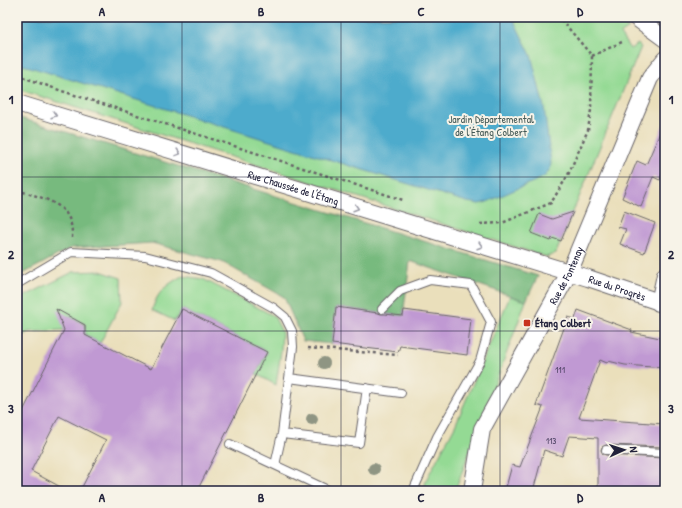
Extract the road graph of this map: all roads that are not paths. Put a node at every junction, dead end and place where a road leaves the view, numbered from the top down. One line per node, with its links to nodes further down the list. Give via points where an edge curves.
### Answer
1 (635, 17): 2 (street)
2 (665, 39)
3 (665, 59): 5 (street, Rue de Fontenay, via 650,78)
4 (17, 103): 5 (street, Rue Chaussée de l'Étang, one-way to 5)
5 (569, 273): 8 (street, Rue du Progrès); 20 (street, Rue de Fontenay, via 482,429)
6 (665, 275): 8 (street)
7 (17, 284): 10 (lane, via 71,252 145,256 211,274 274,308 285,317 292,331 293,347)
8 (662, 303)
9 (382, 308): 19 (lane, via 400,291 430,280 471,285 491,322 480,361 437,437)
10 (289, 378): 11 (lane); 13 (lane)
11 (367, 388): 12 (lane); 13 (lane, via 359,443)
12 (401, 393)
13 (282, 434): 17 (lane)
14 (230, 444): 17 (lane)
15 (606, 450): 16 (lane)
16 (665, 453)
17 (275, 465): 18 (lane)
18 (330, 491)
19 (413, 491)
20 (472, 491)

